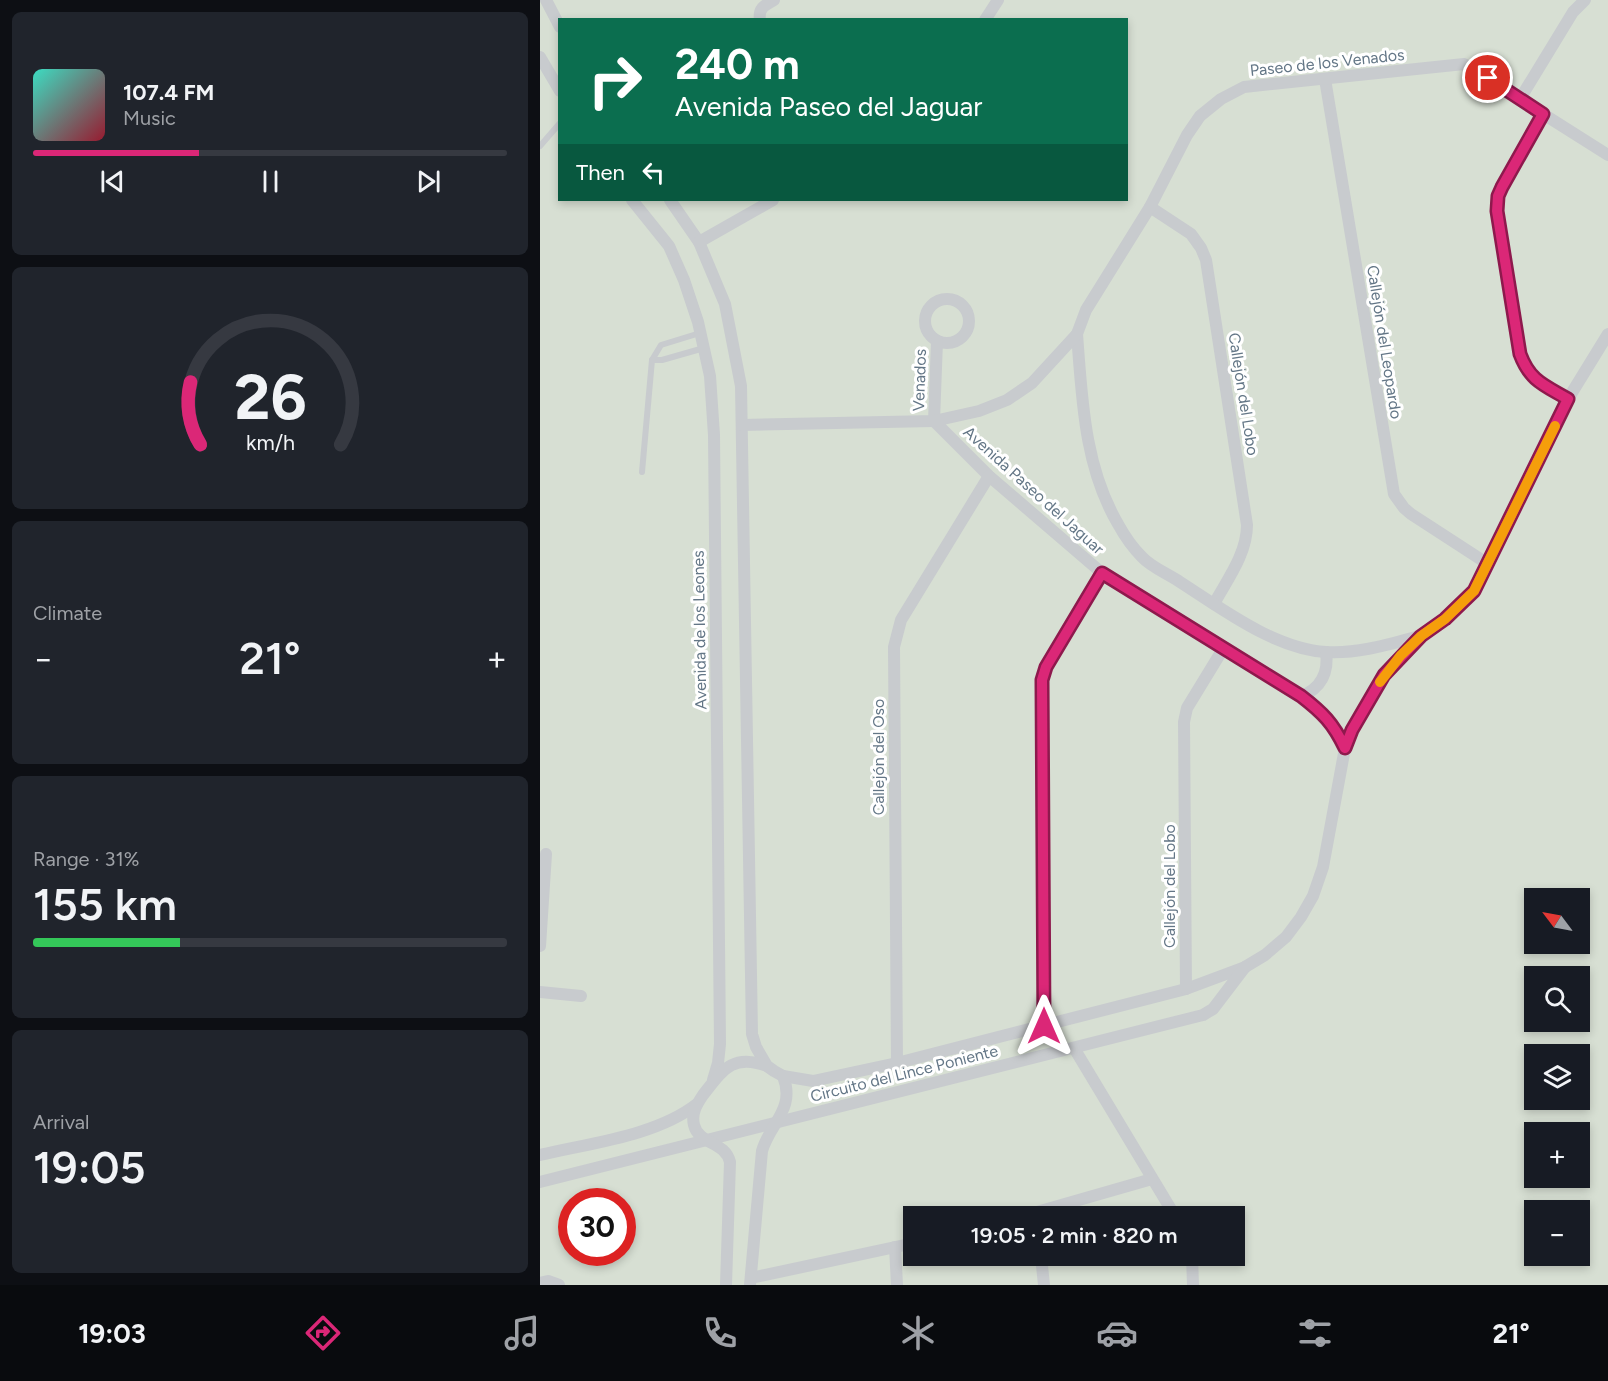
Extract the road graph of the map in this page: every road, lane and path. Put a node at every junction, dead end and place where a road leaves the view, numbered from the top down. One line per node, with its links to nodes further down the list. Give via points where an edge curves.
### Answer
1 (546, 0): 7 (street)
2 (774, 0): 5 (street, via 762,8)
3 (998, 0): 6 (street)
4 (1585, 0): 11 (street, via 1573,12)
5 (760, 18)
6 (986, 18)
7 (558, 23)
8 (540, 57): 10 (street)
9 (1325, 80): 11 (street, Paseo de los Venados, via 1464,63); 19 (street, Paseo de los Venados, via 1244,87 1207,109 1187,135); 32 (street, Callejón del Leopardo, via 1394,495 1411,514)
10 (558, 88)
11 (1520, 99): 12 (street, Paseo de los Venados)
12 (1543, 114): 15 (street, Paseo de los Venados); 27 (street, via 1502,187 1497,211 1520,354 1526,369 1538,381)
13 (558, 125): 14 (lane)
14 (540, 146)
15 (1608, 155)
16 (633, 201): 21 (street, Avenida de los Leones, via 669,246)
17 (670, 201): 20 (street)
18 (771, 201): 20 (street)
19 (1150, 207): 22 (street, Paseo de los Venados, via 1086,310); 34 (street, Callejón del Lobo, via 1195,238 1208,272 1247,525 1242,552)
20 (699, 242): 29 (street, via 725,304 741,386)
21 (701, 333): 25 (street, Avenida de los Leones); 26 (lane, via 661,345)
22 (1077, 334): 28 (street, Paseo de los Venados, via 1032,383 1007,399 979,411); 34 (street, Avenida Paseo del Jaguar, via 1084,425 1096,476 1118,524 1143,558)
23 (1608, 334): 27 (street)
24 (937, 341): 28 (street, Venados)
25 (704, 348): 26 (lane); 51 (street, Avenida de los Leones, via 714,435 720,1044)
26 (652, 360): 30 (lane)
27 (1568, 399): 32 (street)
28 (934, 421): 29 (street, Paseo de los Venados); 31 (street, Avenida Paseo del Jaguar)
29 (742, 425): 49 (street, via 752,1034)
30 (642, 472)
31 (989, 476): 33 (street, Avenida Paseo del Jaguar); 48 (street, Callejón del Oso, via 901,620 894,647)
32 (1488, 564): 35 (street, via 1474,591)
33 (1102, 573): 36 (street, Avenida Paseo del Jaguar); 46 (street, via 1042,680)
34 (1214, 604): 37 (street, Avenida Paseo del Jaguar, via 1274,638)
35 (1421, 636): 37 (street, Avenida Paseo del Jaguar, via 1372,648); 39 (street, via 1384,675)
36 (1223, 649): 38 (street, Avenida Paseo del Jaguar); 43 (street, Callejón del Lobo, via 1187,708 1184,722)
37 (1326, 652): 38 (street, via 1323,679 1314,690)
38 (1301, 696): 39 (street, Avenida Paseo del Jaguar, via 1324,713)
39 (1345, 748): 42 (street, via 1323,867 1313,896 1286,936)
40 (546, 854): 41 (street)
41 (540, 946)
42 (1245, 967): 43 (street, Circuito del Lince Poniente); 47 (street, Circuito del Lince Poniente, via 1218,1003 1203,1015)
43 (1186, 989): 46 (street, Circuito del Lince Poniente)
44 (540, 992): 45 (street)
45 (580, 996)
46 (1044, 1026): 48 (street, Circuito del Lince Poniente)
47 (1074, 1048): 53 (street, Circuito del Lince Poniente); 56 (street)
48 (897, 1063): 50 (street, Circuito del Lince Poniente, via 813,1082)
49 (768, 1066): 50 (street); 51 (street, via 738,1063)
50 (783, 1076): 53 (street, via 787,1098)
51 (713, 1080): 52 (street)
52 (698, 1103): 54 (street, via 693,1123); 55 (street, via 668,1123)
53 (775, 1122): 54 (street, Circuito del Lince Poniente); 64 (street, via 762,1151)
54 (705, 1140): 57 (street, Circuito del Lince Poniente); 67 (street, via 724,1150 730,1162)
55 (540, 1155)
56 (1152, 1179): 58 (street); 59 (street)
57 (540, 1182)
58 (1066, 1206)
59 (1169, 1206)
60 (903, 1245): 61 (street)
61 (895, 1247): 64 (street); 68 (street)
62 (1042, 1266): 69 (street)
63 (1192, 1266): 70 (street)
64 (751, 1282)
65 (540, 1283): 66 (street)
66 (559, 1285)
67 (726, 1285)
68 (897, 1285)
69 (1044, 1285)
70 (1193, 1285)

